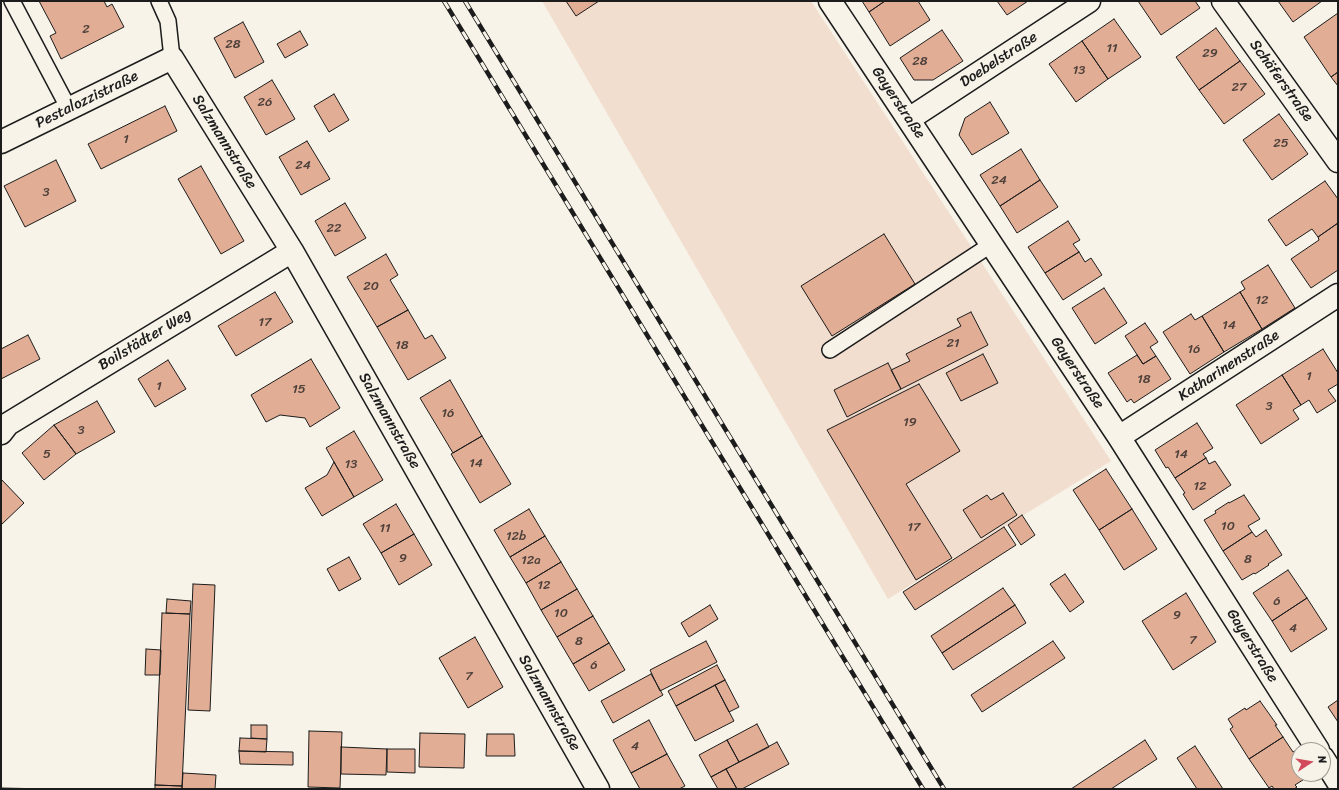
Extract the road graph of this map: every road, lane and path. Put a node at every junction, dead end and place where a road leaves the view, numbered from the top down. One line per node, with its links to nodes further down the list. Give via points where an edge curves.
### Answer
1 (12, 1): 7 (lane)
2 (158, 1): 6 (lane, via 168,21)
3 (830, 1): 8 (street, Gayerstraße)
4 (1088, 1): 8 (street, Doebelstraße)
5 (1223, 1): 10 (street, Schäferstraße)
6 (172, 58): 7 (street, Pestalozzistraße); 12 (street, Salzmannstraße)
7 (69, 109): 9 (street, Pestalozzistraße)
8 (909, 119): 11 (street, Gayerstraße)
9 (1, 142)
10 (1338, 161)
11 (992, 244): 14 (lane); 16 (street, Gayerstraße)
12 (292, 251): 15 (street, Boilstädter Weg, via 8,424); 20 (street, Salzmannstraße)
13 (1338, 295): 16 (street, Katharinenstraße)
14 (830, 350)
15 (1, 433)
16 (1119, 437): 17 (street, Gayerstraße)
17 (1313, 742)
18 (1331, 770): 19 (street)
19 (1338, 781)
20 (598, 789)

